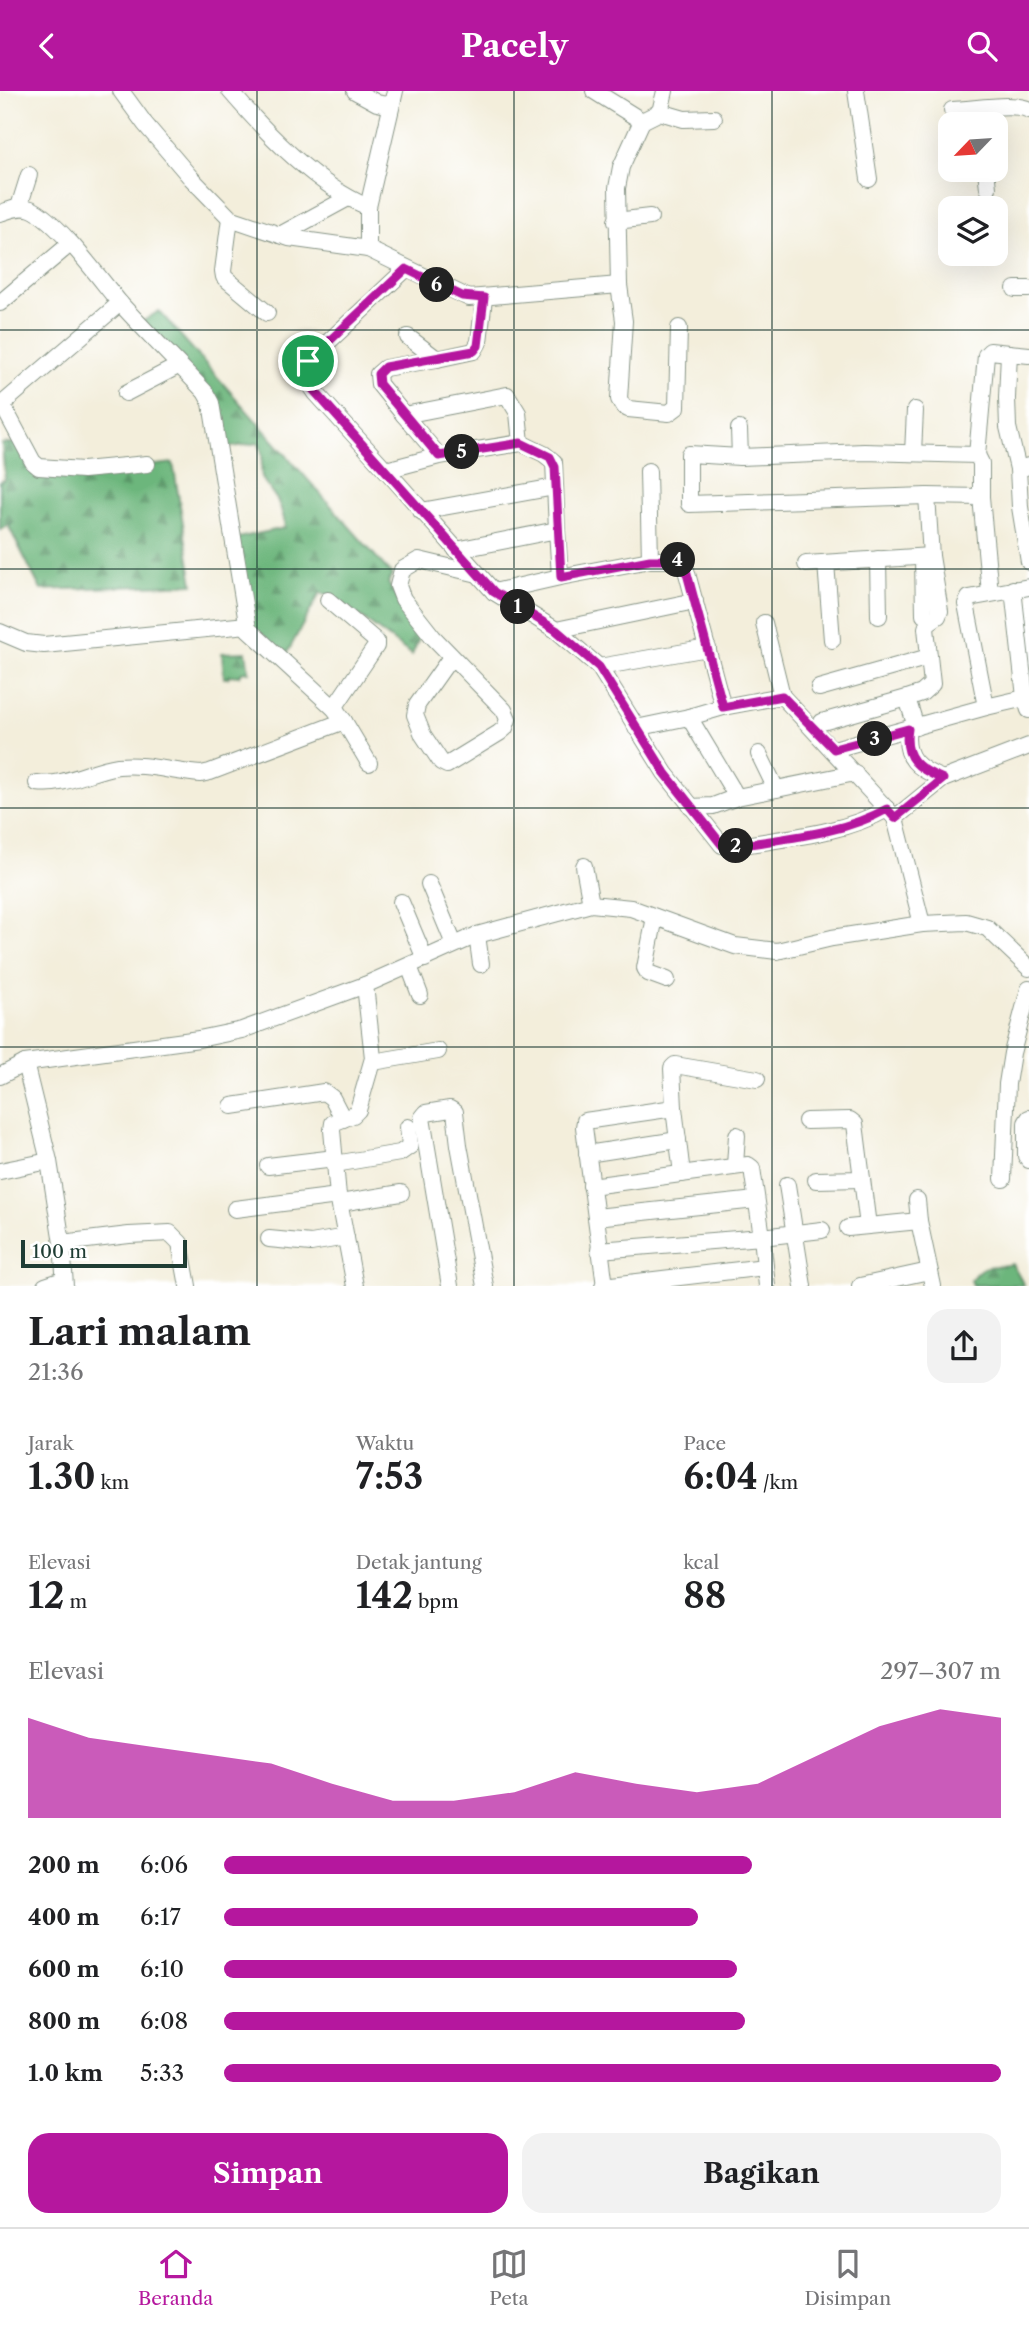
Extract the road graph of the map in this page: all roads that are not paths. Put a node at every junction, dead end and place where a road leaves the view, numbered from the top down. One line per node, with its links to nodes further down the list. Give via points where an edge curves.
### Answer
1 (121, 91): 24 (street, via 167,151)
2 (230, 91): 19 (street, via 311,171)
3 (355, 91): 7 (street, via 377,103)
4 (594, 91): 14 (street)
5 (665, 91): 10 (street)
6 (856, 91): 16 (street)
7 (393, 99): 21 (street)
8 (952, 110): 11 (street)
9 (1029, 110): 12 (street, via 1014,106)
10 (660, 112): 13 (street, via 684,119); 14 (street)
11 (960, 112)
12 (995, 112)
13 (714, 118)
14 (642, 121): 25 (street, via 618,178)
15 (29, 175): 20 (street)
16 (869, 179)
17 (987, 182): 18 (street)
18 (988, 188)
19 (348, 198): 21 (street); 26 (street)
20 (19, 207): 22 (street); 27 (street, via 38,213)
21 (368, 207): 28 (street)
22 (0, 213)
23 (650, 216): 25 (street)
24 (230, 218): 26 (street); 34 (street, via 224,277)
25 (616, 221): 30 (street)
26 (280, 235): 28 (street)
27 (71, 244): 32 (street); 33 (street)
28 (368, 249): 29 (street)
29 (406, 269): 31 (street, via 462,296); 53 (street, via 306,365 306,378 316,393)
30 (620, 285): 31 (street); 35 (street, via 624,321 619,399 623,406 669,413 677,407)
31 (484, 298): 39 (street, via 476,349)
32 (0, 303)
33 (120, 303): 40 (street); 42 (street)
34 (267, 313)
35 (679, 328)
36 (408, 337): 39 (street)
37 (1009, 353): 38 (street); 48 (street, via 990,351 986,355); 52 (street, via 1008,427)
38 (1029, 355)
39 (437, 359): 44 (street, via 378,374 379,384)
40 (178, 366): 41 (street); 78 (street, via 211,403)
41 (125, 393)
42 (1, 405): 51 (street, via 39,467 83,470)
43 (915, 410): 47 (street)
44 (404, 415): 46 (street, via 507,395 518,413); 49 (street)
45 (739, 429): 50 (street)
46 (521, 443): 49 (street); 55 (street, via 554,462)
47 (913, 453): 48 (street); 50 (street)
48 (977, 455): 57 (street)
49 (439, 456): 53 (street)
50 (740, 457): 56 (street, via 689,454 689,503)
51 (147, 464)
52 (1023, 467): 58 (street)
53 (386, 470): 59 (street)
54 (648, 471): 65 (street)
55 (555, 487): 59 (street); 60 (street)
56 (927, 496): 57 (street); 62 (street)
57 (981, 497): 72 (street)
58 (1025, 507): 63 (street)
59 (421, 511): 61 (street)
60 (557, 530): 61 (street); 69 (street)
61 (456, 550): 68 (street)
62 (927, 556): 64 (street); 75 (street); 84 (street, via 940,611 927,625)
63 (1028, 556)
64 (878, 559): 66 (street); 76 (street)
65 (650, 560): 69 (street); 74 (street, via 682,562)
66 (826, 563): 67 (street); 81 (street)
67 (806, 564)
68 (478, 574): 71 (street); 83 (street, via 419,560 402,570 399,578 403,599)
69 (561, 577): 71 (street)
70 (1021, 588): 72 (street); 89 (street)
71 (494, 592): 79 (street)
72 (990, 593): 90 (street, via 969,598 966,604)
73 (328, 600): 92 (street, via 376,641)
74 (695, 601): 79 (street); 82 (street)
75 (924, 615)
76 (879, 616)
77 (764, 623): 87 (street)
78 (247, 625): 80 (street, via 44,645); 92 (street)
79 (556, 630): 85 (street)
80 (0, 632)
81 (832, 640)
82 (708, 648): 85 (street); 91 (street)
83 (451, 657): 83 (street, via 417,705 415,715 423,735 447,765 508,723 503,710)
84 (929, 657): 86 (street); 88 (street, via 932,684)
85 (599, 667): 95 (street)
86 (819, 688)
87 (782, 696): 91 (street); 98 (street)
88 (907, 698): 94 (street); 96 (street)
89 (1028, 701): 90 (street)
90 (986, 706): 96 (street)
91 (723, 707): 93 (street)
92 (339, 714): 100 (street); 103 (street, via 210,772 120,766 61,783)
93 (689, 717): 95 (street); 105 (street)
94 (822, 722)
95 (636, 728): 106 (street)
96 (912, 728): 98 (street); 102 (street, via 906,749 912,760)
97 (1029, 746): 102 (street)
98 (834, 749): 101 (street)
99 (759, 754): 104 (street)
100 (369, 763)
101 (855, 773): 104 (street); 107 (street)
102 (943, 779): 107 (street)
103 (37, 783)
104 (776, 789): 105 (street)
105 (737, 797): 106 (street, via 713,806)
106 (691, 807): 107 (street, via 722,845 729,847 830,830)
107 (891, 814): 113 (street)
108 (584, 866): 111 (street)
109 (429, 884): 115 (street)
110 (401, 902): 116 (street)
111 (591, 904): 112 (street, via 631,908); 114 (street)
112 (655, 917): 113 (street, via 735,946 777,951); 120 (street, via 645,968)
113 (922, 924): 119 (street, via 966,922 987,928)
114 (477, 935): 115 (street); 117 (street)
115 (454, 944): 116 (street)
116 (425, 959): 118 (street)
117 (481, 964)
118 (409, 965): 121 (street); 123 (street)
119 (1029, 968)
120 (667, 980)
121 (365, 985): 125 (street); 126 (street, via 219,1035)
122 (1029, 989): 148 (street, via 1007,1084)
123 (420, 995)
124 (438, 1051): 125 (street)
125 (373, 1062): 132 (street, via 358,1110)
126 (25, 1063): 127 (street); 141 (street)
127 (0, 1076)
128 (757, 1079): 130 (street, via 675,1065)
129 (232, 1106): 132 (street, via 324,1092)
130 (674, 1108): 136 (street); 139 (street, via 585,1121)
131 (1029, 1118): 140 (street)
132 (343, 1119): 142 (street, via 332,1126)
133 (806, 1121): 147 (street, via 853,1121)
134 (408, 1127): 142 (street, via 410,1146 400,1153)
135 (737, 1135): 144 (street)
136 (678, 1140): 139 (street); 146 (street)
137 (459, 1141): 138 (street); 138 (street, via 454,1110 426,1114 422,1118); 176 (street, via 487,1259)
138 (428, 1148): 175 (street)
139 (587, 1154): 151 (street)
140 (1029, 1160)
141 (49, 1161): 145 (street); 166 (street)
142 (335, 1161): 143 (street); 153 (street)
143 (268, 1166)
144 (735, 1166): 146 (street); 154 (street, via 752,1168)
145 (0, 1171)
146 (682, 1174): 151 (street)
147 (862, 1179): 149 (street); 159 (street)
148 (1003, 1179)
149 (816, 1180)
150 (787, 1185): 162 (street)
151 (591, 1186): 157 (street)
152 (401, 1193): 153 (street)
153 (339, 1199): 156 (street); 163 (street)
154 (756, 1200): 157 (street); 164 (street)
155 (917, 1200): 158 (street)
156 (235, 1209)
157 (596, 1217): 167 (street)
158 (919, 1221): 159 (street); 169 (street)
159 (868, 1226): 160 (street)
160 (848, 1228)
161 (822, 1230): 162 (street)
162 (793, 1234): 164 (street); 178 (street)
163 (346, 1237): 165 (street, via 311,1243); 174 (street)
164 (762, 1237): 167 (street); 168 (street)
165 (269, 1239)
166 (62, 1243): 170 (street); 173 (street, via 170,1233 180,1243)
167 (599, 1250): 171 (street)
168 (765, 1267): 171 (street); 177 (street)
169 (931, 1278): 179 (street)
170 (64, 1283): 172 (street)
171 (604, 1285)
172 (45, 1286)
173 (187, 1286)
174 (355, 1286)
175 (450, 1286)
176 (485, 1286)
177 (767, 1286)
178 (803, 1286)
179 (860, 1286)

